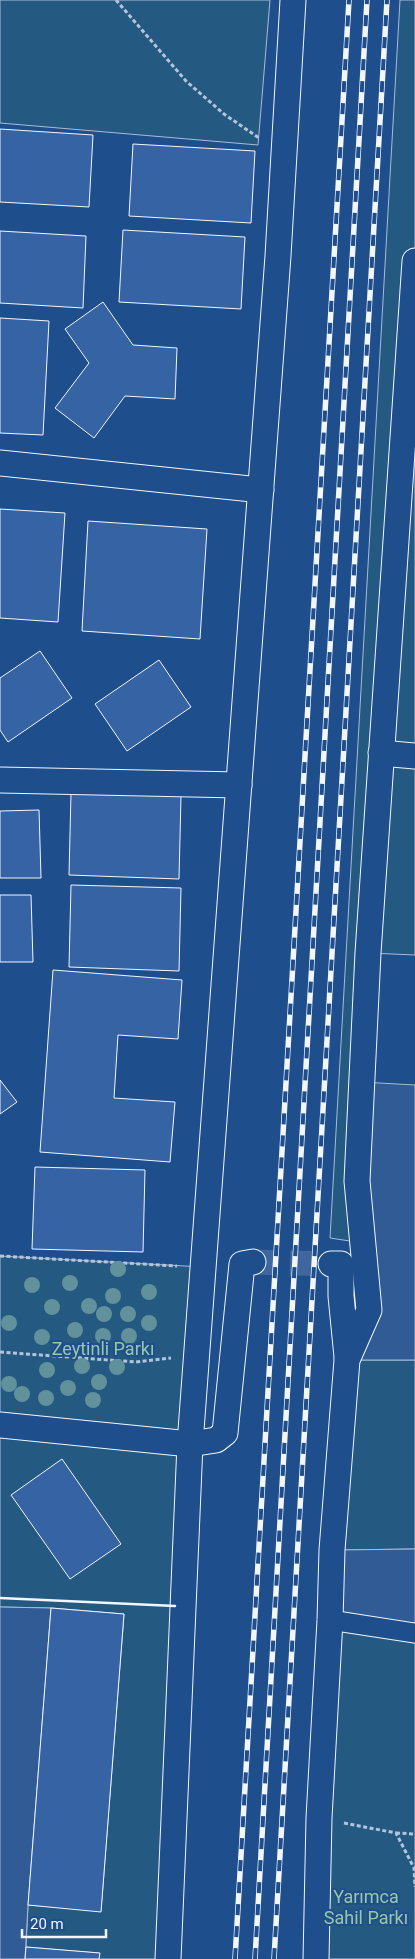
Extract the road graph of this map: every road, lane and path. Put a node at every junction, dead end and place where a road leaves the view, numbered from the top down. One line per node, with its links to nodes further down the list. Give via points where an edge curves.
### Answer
1 (116, 0): 3 (path, via 186,81 224,114)
2 (293, 0): 3 (street)
3 (284, 156): 7 (street)
4 (415, 261): 5 (street)
5 (410, 404): 8 (street)
6 (0, 463): 7 (street)
7 (261, 490): 11 (street)
8 (381, 753): 9 (street); 16 (street, via 358,1181 369,1310)
9 (415, 756)
10 (0, 780): 11 (street)
11 (239, 785): 15 (street)
12 (253, 1262): 18 (street, via 242,1264 225,1434 216,1440)
13 (331, 1264): 16 (street, via 341,1264)
14 (0, 1352): 15 (path, via 136,1362)
15 (196, 1355): 18 (street)
16 (348, 1360): 19 (street, via 332,1550)
17 (0, 1425): 18 (street)
18 (190, 1444): 25 (street)
19 (330, 1620): 20 (street); 21 (street)
20 (415, 1633)
21 (319, 1818): 22 (path); 26 (street)
22 (396, 1834): 23 (path); 24 (path, via 414,1868)
23 (415, 1834)
24 (415, 1887)
25 (168, 1959)
26 (316, 1959)

